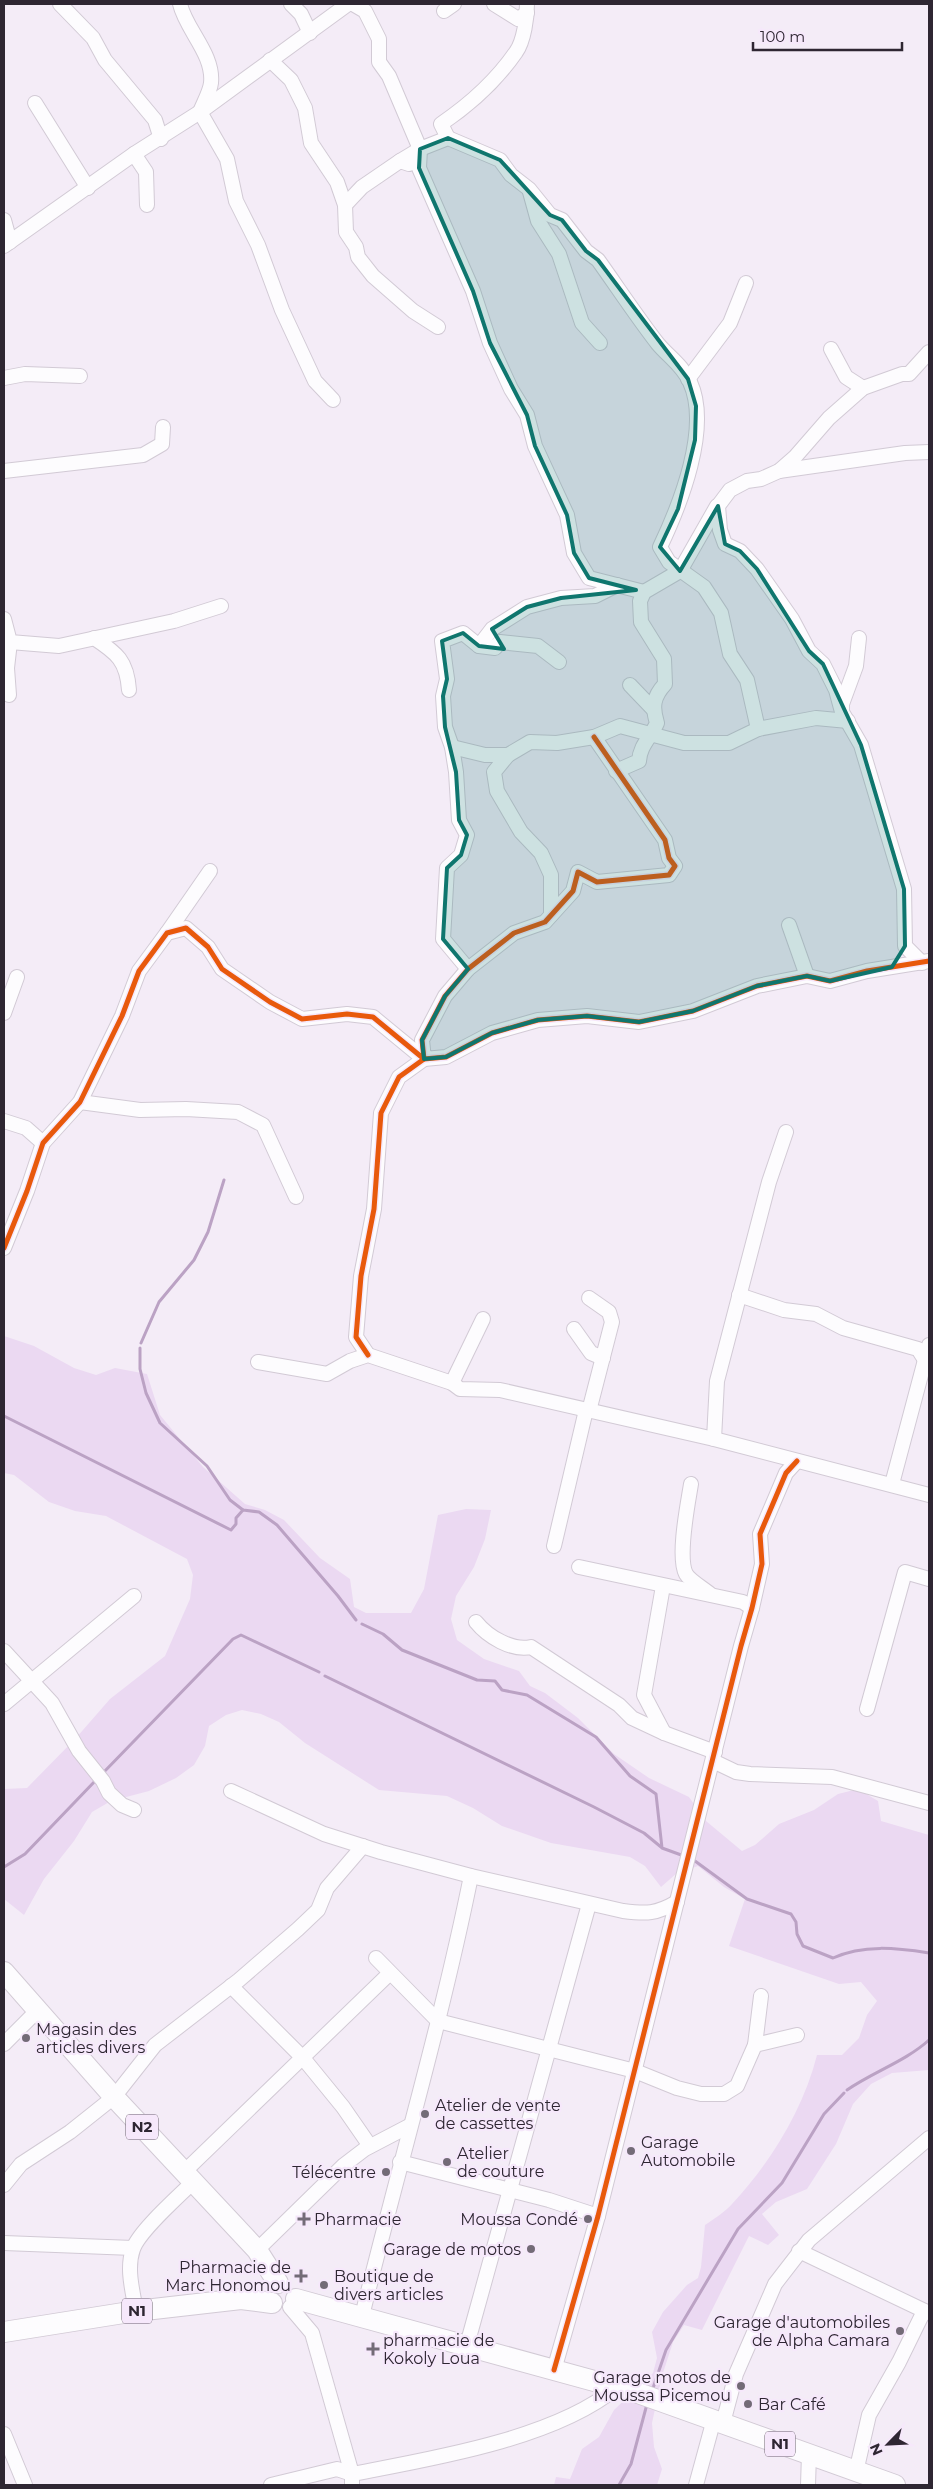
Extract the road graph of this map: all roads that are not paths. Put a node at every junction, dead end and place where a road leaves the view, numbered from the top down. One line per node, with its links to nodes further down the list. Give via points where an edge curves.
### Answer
1 (60, 4): 13 (street, via 93,38 105,60 155,120)
2 (180, 4): 11 (street, via 183,18 207,59 211,83)
3 (291, 4): 8 (street, via 301,14)
4 (348, 4): 8 (street)
5 (353, 4): 14 (street, via 365,11 372,23 379,39 379,62 389,76)
6 (494, 4): 7 (street)
7 (524, 16): 12 (street, via 517,51 470,104 441,124)
8 (310, 33): 9 (street)
9 (270, 60): 11 (street); 18 (street, via 291,80 305,108 311,143)
10 (35, 103): 20 (street)
11 (200, 112): 13 (street); 35 (street, via 227,159 236,201 258,245 282,310 315,381)
12 (448, 138): 14 (street); 21 (street, via 500,160 511,175)
13 (161, 139): 15 (street)
14 (420, 149): 16 (street); 17 (street)
15 (134, 154): 20 (street); 22 (street, via 146,172)
16 (400, 161): 17 (street); 19 (street)
17 (419, 168): 42 (street, via 473,291 490,343 511,389 527,414 535,446 567,515 574,553)
18 (337, 182): 19 (street); 23 (street)
19 (362, 187): 23 (street)
20 (88, 188): 25 (street)
21 (529, 189): 28 (street, via 538,221 558,254 582,323); 33 (street, via 550,215 562,220 586,252 598,260 659,345)
22 (147, 205)
23 (345, 205): 27 (street, via 346,232 356,247 358,257 373,276)
24 (4, 220): 25 (street)
25 (7, 244)
26 (746, 283): 33 (street, via 730,323)
27 (438, 327)
28 (600, 343)
29 (832, 349): 34 (street, via 846,377)
30 (929, 352): 34 (street, via 909,374)
31 (80, 376): 32 (street, via 25,374)
32 (4, 378)
33 (688, 378): 41 (street, via 696,406 695,440 678,509 660,547 669,562)
34 (863, 388): 39 (street)
35 (333, 400)
36 (163, 427): 38 (street, via 162,444 143,455)
37 (929, 452): 39 (street)
38 (4, 471)
39 (778, 471): 40 (street, via 730,490)
40 (718, 506): 41 (street); 60 (street, via 725,544 740,551 757,569 792,619 809,651 823,664)
41 (680, 570): 44 (street); 61 (street, via 704,587 721,613 730,654 747,680)
42 (588, 578): 43 (street); 45 (street)
43 (617, 585): 44 (street); 45 (street, via 594,596)
44 (644, 592): 59 (street, via 640,601 641,622 664,659 665,684 657,693)
45 (578, 599): 48 (street, via 561,598 527,607)
46 (221, 606): 49 (street, via 174,621)
47 (4, 620): 51 (street)
48 (492, 628): 52 (street); 53 (street)
49 (94, 638): 51 (street, via 59,646); 57 (street, via 110,648 122,662 128,675)
50 (858, 638): 60 (street, via 856,666 842,704)
51 (10, 642): 55 (street)
52 (500, 642): 53 (street, via 495,648); 54 (street, via 538,646)
53 (479, 646): 64 (street, via 463,633 442,641 448,679 443,696 445,727)
54 (559, 662)
55 (5, 669): 58 (street)
56 (630, 685): 59 (street)
57 (129, 690)
58 (9, 695)
59 (653, 709): 62 (street, via 658,723)
60 (845, 716): 61 (street); 71 (street, via 861,745 904,889)
61 (758, 729): 62 (street, via 729,743 684,744)
62 (652, 734): 63 (street, via 620,726); 66 (street, via 639,749 639,761)
63 (594, 737): 65 (street, via 557,743 530,742); 66 (street)
64 (452, 748): 65 (street, via 485,755); 74 (street, via 458,820 467,835 461,855 447,868 443,940)
65 (508, 755): 68 (street, via 494,772 497,791 521,832 541,853 551,875)
66 (616, 771): 68 (street, via 639,799 642,810 665,840 668,858 675,866 669,875 598,882 578,872 573,891)
67 (210, 871): 70 (street)
68 (551, 915): 74 (street, via 545,922 514,933)
69 (789, 925): 75 (street)
70 (167, 933): 78 (street, via 186,928 208,947 222,969 270,1002 302,1019 347,1014 373,1017); 79 (street, via 138,971 122,1016)
71 (905, 946): 72 (street); 73 (street)
72 (926, 962): 73 (street)
73 (892, 967): 75 (street, via 830,981)
74 (468, 969): 78 (street, via 445,996 422,1040)
75 (807, 976): 78 (street, via 757,986 693,1011 639,1022 587,1016 538,1020 492,1033 446,1057)
76 (17, 977): 77 (street)
77 (4, 1013)
78 (424, 1059): 90 (street, via 399,1077 381,1113 374,1209 361,1276 356,1337)
79 (80, 1102): 82 (street); 83 (street, via 140,1110 238,1112 263,1125)
80 (4, 1121): 82 (street, via 26,1128)
81 (786, 1132): 85 (street)
82 (43, 1143): 84 (street)
83 (296, 1197)
84 (4, 1248)
85 (739, 1295): 92 (street, via 784,1310 816,1314 843,1328 918,1348); 96 (street, via 717,1381)
86 (589, 1298): 91 (street, via 609,1312 612,1322)
87 (483, 1319): 94 (street)
88 (574, 1329): 91 (street, via 590,1353)
89 (929, 1345): 92 (street)
90 (368, 1355): 93 (street, via 327,1374); 94 (street)
91 (603, 1358): 95 (street)
92 (925, 1360): 99 (street)
93 (258, 1362)
94 (452, 1383): 95 (street, via 460,1389 500,1390)
95 (588, 1410): 96 (street); 101 (street)
96 (714, 1439): 97 (street)
97 (797, 1461): 99 (street); 107 (street, via 786,1473 760,1534 762,1564)
98 (691, 1484): 106 (street, via 683,1565 686,1575)
99 (892, 1484): 100 (street)
100 (929, 1495)
101 (554, 1546)
102 (579, 1567): 104 (street)
103 (929, 1579): 112 (street, via 905,1572)
104 (663, 1586): 106 (street); 113 (street, via 644,1695)
105 (134, 1596): 110 (street)
106 (712, 1596): 107 (street, via 744,1602)
107 (752, 1608): 114 (street)
108 (476, 1622): 113 (street, via 486,1634 521,1649 531,1647 619,1705 632,1718)
109 (4, 1651): 110 (street)
110 (29, 1682): 111 (street); 117 (street, via 52,1704 79,1751 109,1793 122,1805)
111 (4, 1704)
112 (867, 1709)
113 (664, 1733): 114 (street)
114 (714, 1756): 116 (street, via 736,1772 832,1777); 120 (street)
115 (231, 1791): 118 (street, via 324,1834)
116 (929, 1803)
117 (134, 1810)
118 (363, 1846): 119 (street); 125 (street, via 327,1888 318,1910)
119 (471, 1876): 121 (street); 128 (street)
120 (677, 1902): 121 (street, via 662,1911 647,1914); 134 (street)
121 (589, 1904): 132 (street)
122 (376, 1958): 124 (street)
123 (4, 1972): 127 (highway, N2)
124 (390, 1973): 128 (street); 133 (street)
125 (231, 1986): 133 (street); 135 (street, via 155,2045)
126 (761, 1996): 131 (street)
127 (37, 2011): 130 (street); 135 (highway, N2)
128 (438, 2021): 132 (street); 136 (street)
129 (797, 2035): 131 (street)
130 (4, 2044)
131 (755, 2045): 134 (street, via 737,2086 724,2094 700,2094)
132 (549, 2049): 134 (street); 142 (street)
133 (303, 2058): 138 (street); 140 (street)
134 (635, 2071): 143 (street)
135 (114, 2097): 140 (highway, N2); 141 (street, via 70,2132 21,2164)
136 (410, 2126): 138 (street); 139 (street)
137 (929, 2138): 147 (street)
138 (370, 2146): 146 (street, via 344,2165)
139 (400, 2162): 142 (street); 151 (street)
140 (188, 2177): 145 (street); 146 (highway, N2)
141 (5, 2183)
142 (511, 2190): 143 (street); 153 (street)
143 (598, 2216): 154 (street)
144 (4, 2243): 145 (street)
145 (133, 2248): 149 (street, via 130,2266)
146 (257, 2250): 148 (highway, N2, via 278,2283 270,2295)
147 (799, 2251): 150 (street); 156 (street, via 775,2284)
148 (286, 2303): 149 (highway, N1, via 241,2299); 151 (highway, N1); 160 (street, via 312,2333)
149 (136, 2311): 152 (highway, N1)
150 (926, 2312): 159 (street, via 869,2415)
151 (362, 2316): 153 (highway, N1)
152 (4, 2332)
153 (467, 2345): 154 (highway, N1)
154 (554, 2370): 155 (highway, N1)
155 (616, 2388): 156 (highway, N1); 160 (street, via 584,2409 537,2429)
156 (718, 2421): 158 (highway, N1); 163 (street)
157 (4, 2434): 161 (street)
158 (809, 2454): 159 (highway, N1); 164 (street)
159 (856, 2472): 165 (highway, N1)
160 (352, 2480): 162 (street, via 337,2469)
161 (25, 2485)
162 (271, 2485)
163 (696, 2485)
164 (808, 2485)
165 (895, 2485)

